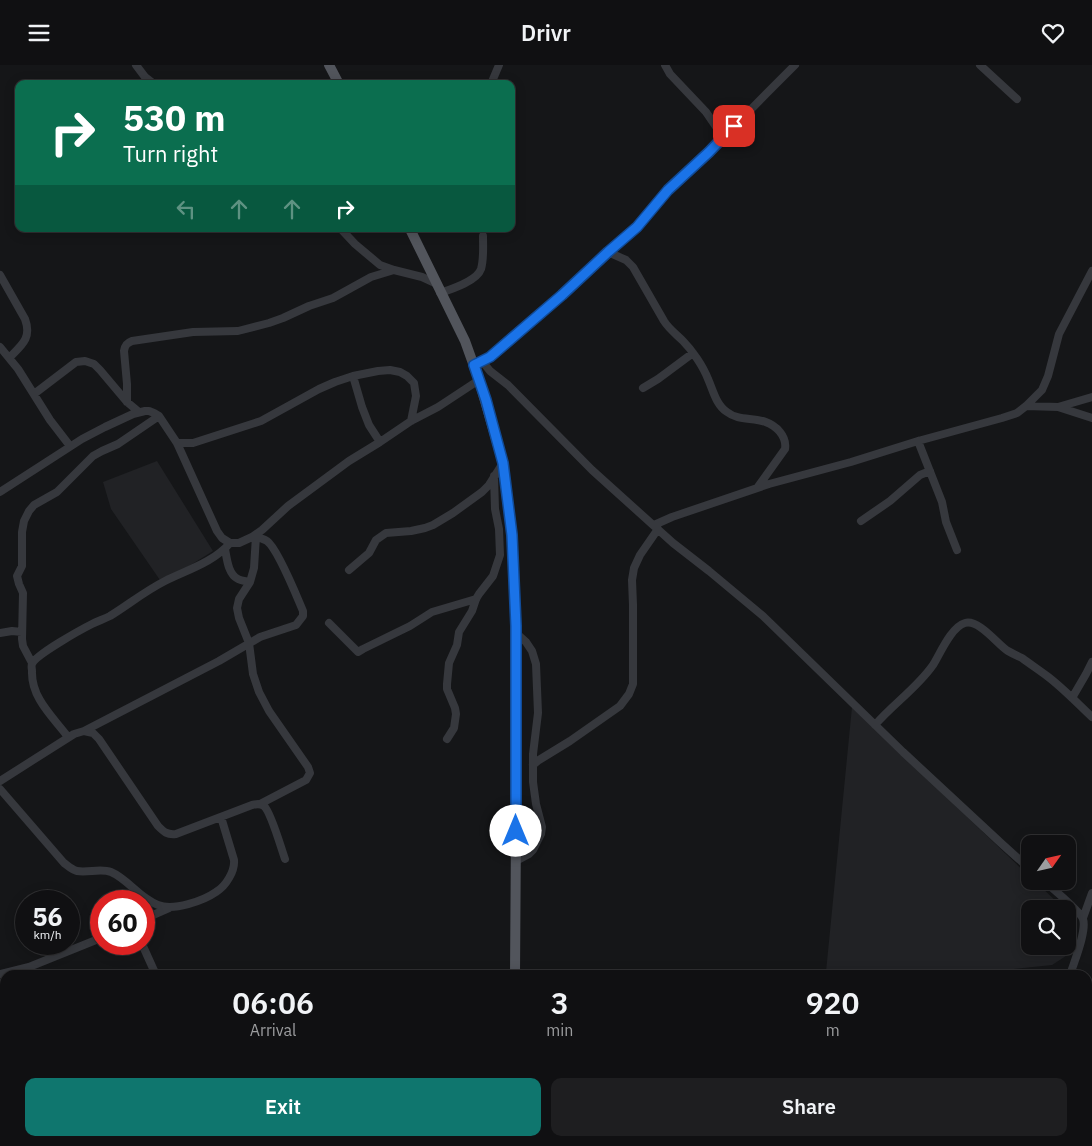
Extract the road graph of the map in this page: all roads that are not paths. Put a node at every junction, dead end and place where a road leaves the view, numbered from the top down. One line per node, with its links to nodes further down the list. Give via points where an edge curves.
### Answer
1 (136, 65): 7 (street)
2 (329, 65): 8 (main road)
3 (499, 65): 9 (street)
4 (664, 65): 11 (street, via 706,112)
5 (795, 65): 11 (street)
6 (980, 65): 10 (street)
7 (149, 80)
8 (337, 80)
9 (493, 80)
10 (1017, 99)
11 (723, 137): 15 (street, via 668,190 637,227)
12 (343, 232): 16 (street, via 380,265)
13 (411, 232): 19 (main road)
14 (483, 237): 20 (street, via 482,264 478,275)
15 (608, 252): 22 (street, via 633,267 668,328); 24 (street, via 490,357)
16 (394, 271): 19 (street); 30 (street, via 371,277 333,298 269,323 238,331 193,332 132,341 124,347)
17 (1092, 271): 31 (street, via 1059,334 1045,383)
18 (0, 275): 23 (street, via 28,327 26,339)
19 (435, 283): 20 (main road)
20 (440, 293): 24 (main road)
21 (0, 347): 23 (street)
22 (693, 353): 27 (street); 44 (street, via 725,411 735,417 766,421 783,435 785,449)
23 (9, 358): 28 (street)
24 (478, 363): 26 (main road); 47 (street, via 508,385 592,470)
25 (353, 376): 36 (street, via 390,370 407,376 416,391); 38 (street, via 369,425); 39 (street, via 319,389 261,421 193,443)
26 (479, 380): 36 (street); 41 (main road)
27 (643, 388)
28 (34, 394): 30 (street, via 76,363 85,361 100,370); 40 (street)
29 (1092, 397): 32 (street)
30 (127, 403): 33 (street)
31 (1026, 406): 32 (street); 37 (street, via 1002,418)
32 (1058, 407): 35 (street)
33 (139, 412): 34 (street, via 150,411); 40 (street)
34 (159, 416): 39 (street); 56 (street, via 118,444 93,456 57,492 29,511 24,521 22,566 17,576 23,593)
35 (1092, 418)
36 (411, 421): 38 (street)
37 (918, 441): 42 (street); 44 (street)
38 (380, 442): 48 (street, via 311,488)
39 (177, 443): 49 (street)
40 (70, 446): 45 (street)
41 (503, 463): 43 (street); 57 (main road, via 512,535)
42 (930, 471): 46 (street); 50 (street)
43 (494, 476): 51 (street, via 482,492 433,525 381,536 369,553); 53 (street, via 500,555 493,576)
44 (757, 488): 47 (street, via 672,517)
45 (0, 492)
46 (861, 521)
47 (656, 527): 63 (street, via 762,616); 67 (street, via 640,555 632,580 633,684 629,694 620,706)
48 (259, 533): 49 (street); 52 (street); 58 (street, via 272,547 303,616 291,627)
49 (228, 546): 52 (street, via 232,575); 60 (street, via 136,597)
50 (957, 550)
51 (349, 571)
52 (250, 582): 58 (street, via 237,608)
53 (476, 599): 54 (street, via 432,612 358,652); 66 (street, via 459,632 449,663 447,689 456,714 454,728)
54 (329, 623)
55 (0, 633): 56 (street)
56 (22, 633): 60 (street, via 23,646)
57 (516, 633): 67 (street, via 526,641 536,664 538,713); 73 (main road)
58 (248, 643): 64 (street); 70 (street, via 259,693 310,773 306,780)
59 (1092, 662): 61 (street)
60 (32, 663): 65 (street, via 37,696)
61 (1072, 698): 62 (street); 63 (street, via 981,628 965,623 948,640 934,664 912,690)
62 (1092, 717)
63 (875, 725): 74 (street)
64 (84, 731): 65 (street); 71 (street, via 99,739 163,832 176,834)
65 (68, 737): 68 (street)
66 (447, 739)
67 (533, 765): 73 (street, via 541,834 533,850)
68 (0, 781)
69 (0, 789): 77 (street, via 64,863 75,871 110,871 150,901)
70 (260, 804): 71 (street); 72 (street, via 270,816)
71 (221, 817): 77 (street, via 234,860 230,876 218,891 209,896)
72 (285, 859)
73 (516, 861): 86 (main road)
74 (1021, 861)
75 (1054, 890): 79 (street)
76 (1092, 893): 79 (street)
77 (171, 907): 78 (street)
78 (155, 914)
79 (1082, 918): 87 (street, via 1084,929)
80 (90, 942): 82 (street)
81 (147, 955): 85 (street)
82 (29, 967): 83 (street); 84 (street)
83 (17, 970)
84 (30, 970)
85 (154, 970)
86 (515, 970)
87 (1072, 970)

